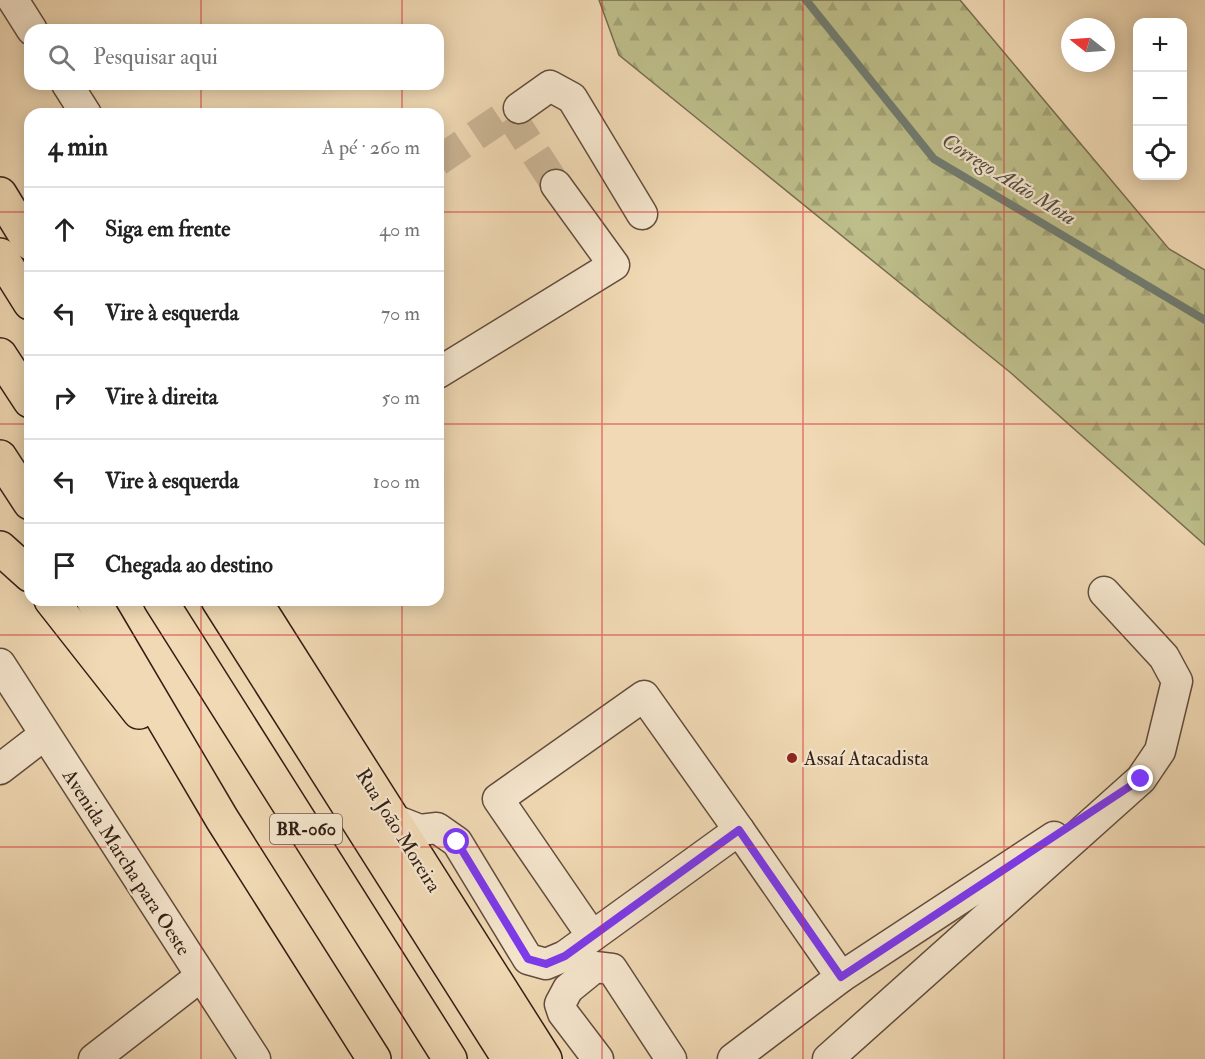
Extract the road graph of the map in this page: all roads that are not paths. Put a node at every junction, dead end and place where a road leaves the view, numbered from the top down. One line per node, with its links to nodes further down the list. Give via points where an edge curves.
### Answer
1 (13, 0): 2 (street)
2 (28, 24)
3 (71, 90): 4 (street)
4 (82, 108)
5 (519, 108): 7 (street, via 550,86 572,98)
6 (556, 185): 11 (street, via 614,265)
7 (642, 214)
8 (0, 255): 9 (main road)
9 (24, 293)
10 (0, 355): 12 (main road)
11 (444, 370)
12 (24, 391)
13 (0, 457): 14 (main road)
14 (24, 494)
15 (0, 548): 16 (main road)
16 (24, 570)
17 (1104, 592): 26 (street, via 1164,657 1177,681 1160,751)
18 (56, 606): 27 (main road)
19 (97, 606): 27 (main road, BR-060)
20 (164, 606): 36 (main road, BR-060)
21 (222, 606): 37 (main road, Rua João Moreira)
22 (258, 606): 28 (main road, Rua João Moreira)
23 (0, 664): 24 (street, Avenida Marcha para Oeste)
24 (44, 735): 25 (street); 31 (street, Avenida Marcha para Oeste)
25 (0, 769)
26 (1141, 779): 32 (street); 42 (street)
27 (222, 819): 35 (main road, BR-060)
28 (392, 819): 30 (street, via 420,830 436,828 457,842 528,959 546,964 565,956); 38 (main road, Rua João Moreira)
29 (739, 830): 30 (street); 30 (street, via 644,696 498,799); 32 (street)
30 (592, 936)
31 (201, 976): 33 (street); 34 (street, Avenida Marcha para Oeste)
32 (841, 977): 41 (street)
33 (94, 1059)
34 (255, 1059)
35 (374, 1059)
36 (450, 1059)
37 (509, 1059)
38 (545, 1059)
39 (598, 1059): 40 (street, via 560,1004 568,988 595,967 612,969)
40 (670, 1059)
41 (733, 1059)
42 (828, 1059)

